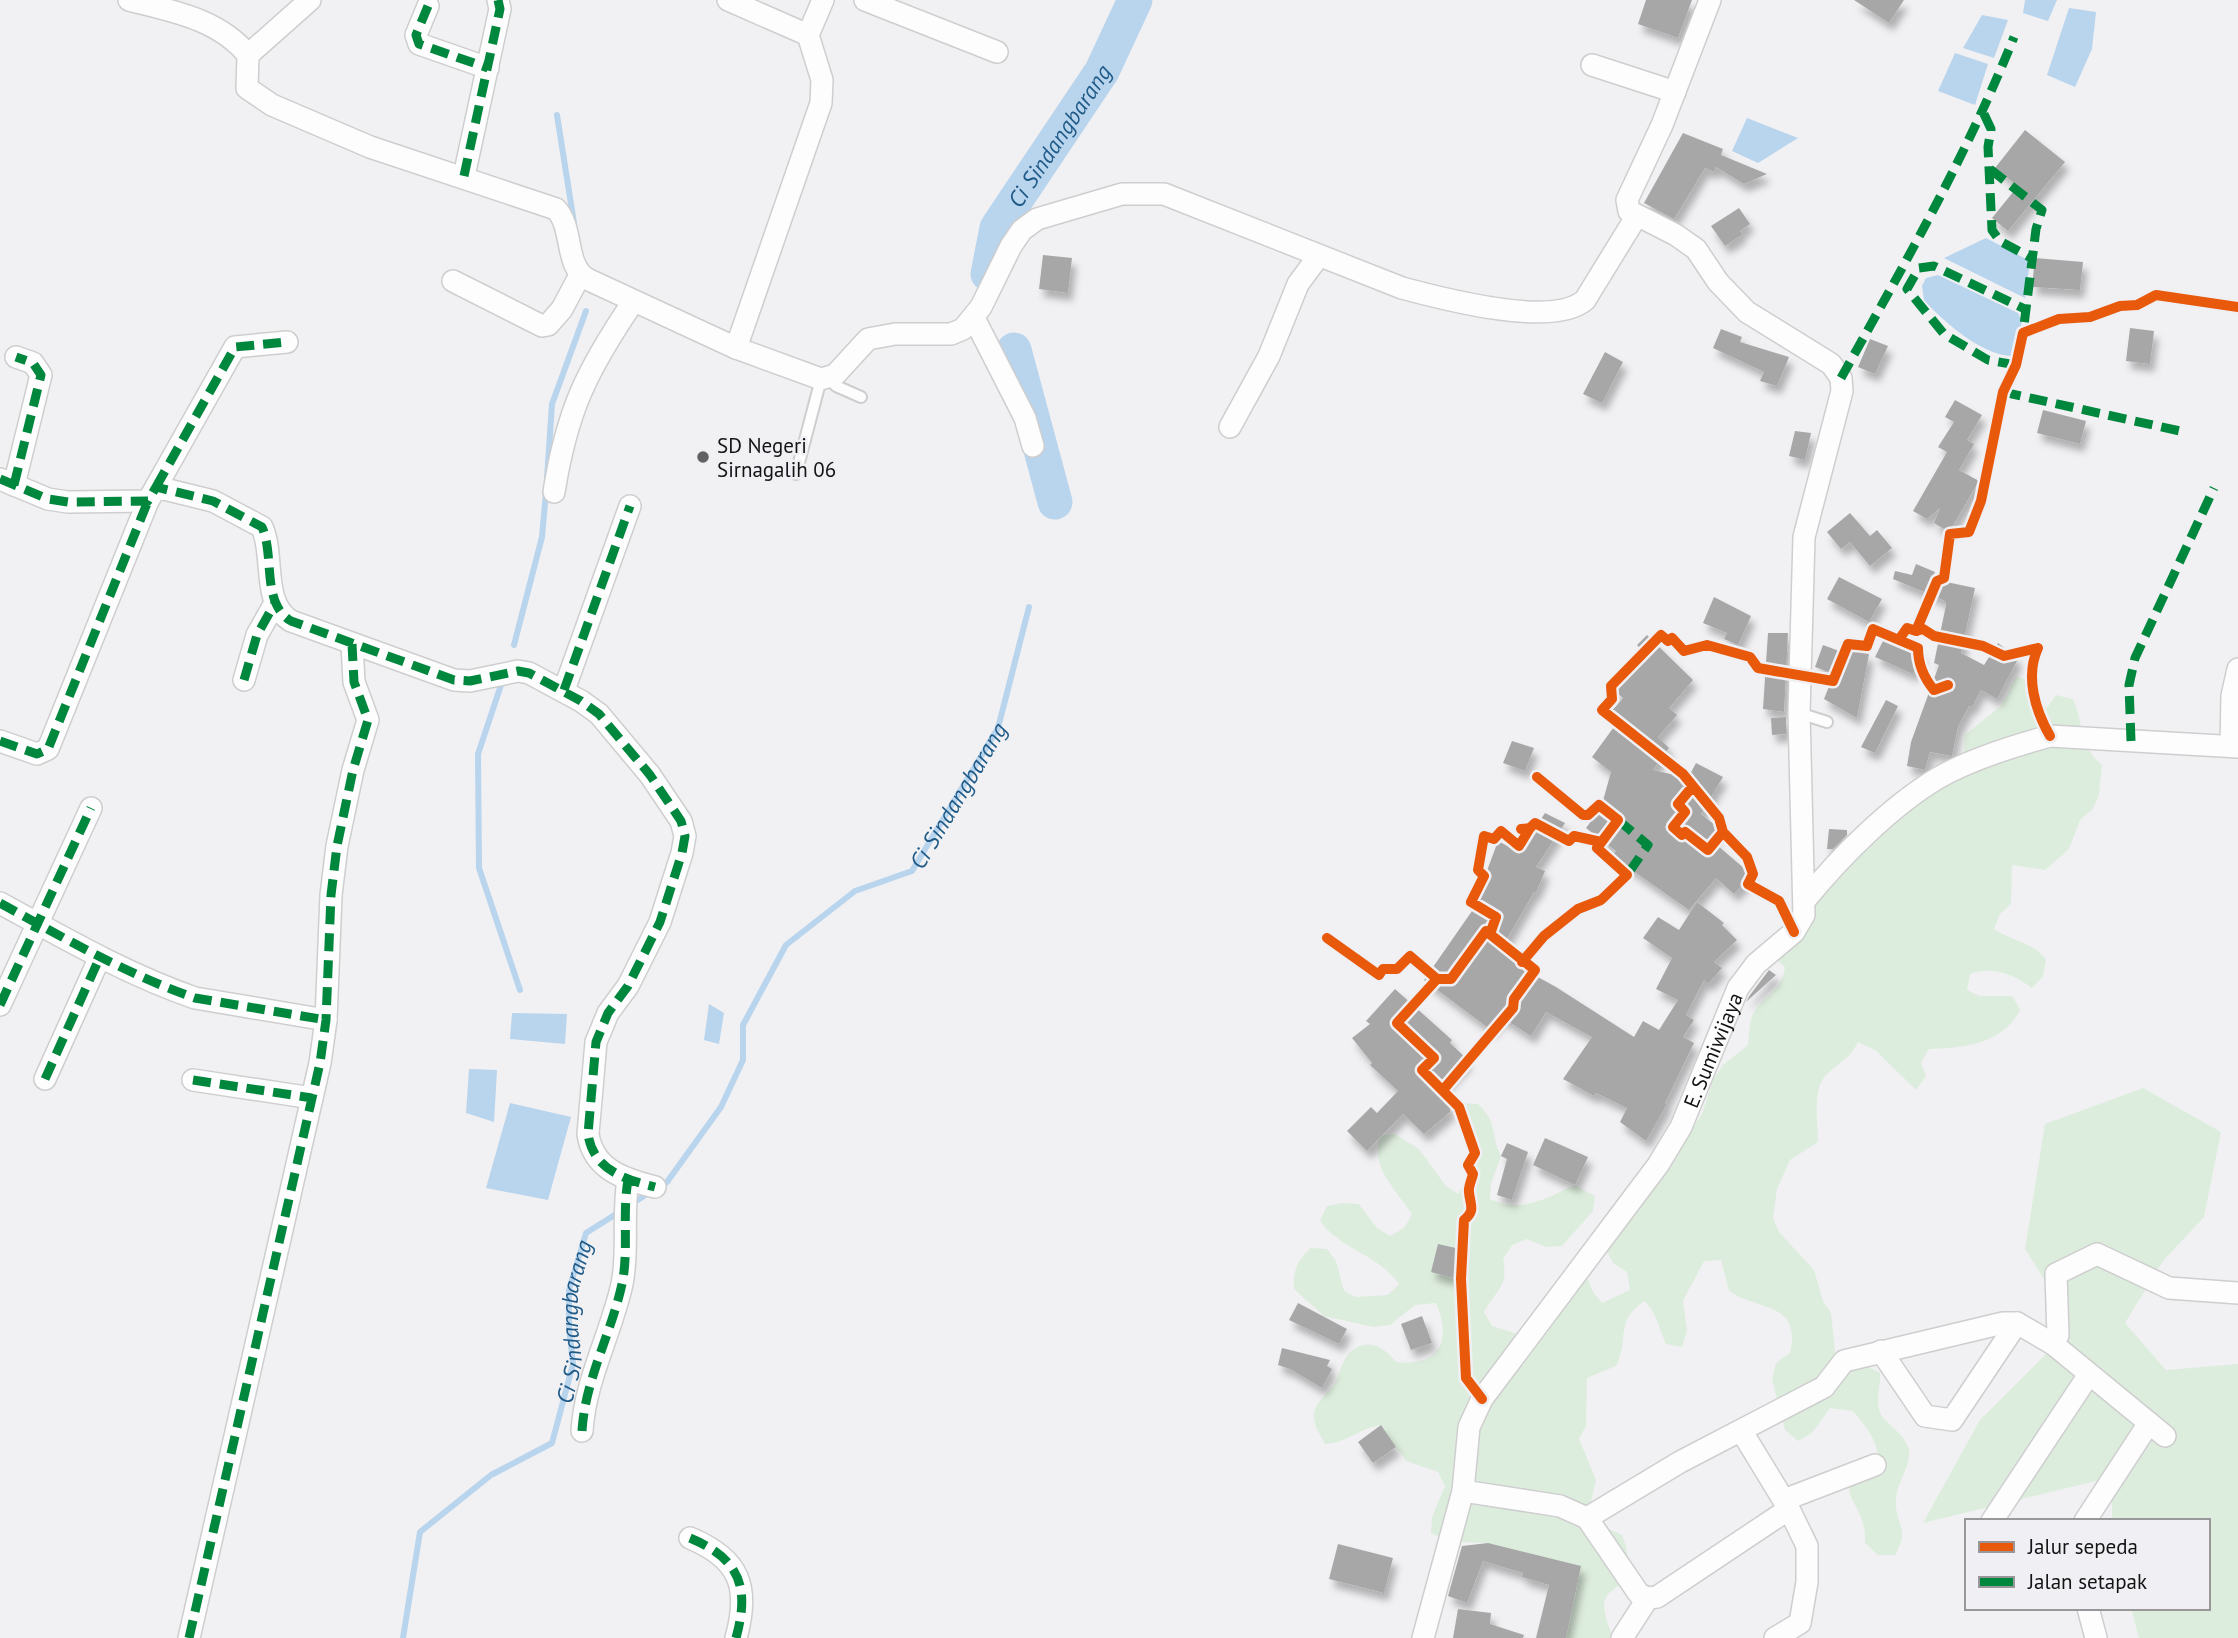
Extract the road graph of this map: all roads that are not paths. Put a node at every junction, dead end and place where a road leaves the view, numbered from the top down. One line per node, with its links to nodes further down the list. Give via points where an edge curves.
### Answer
1 (129, 0): 11 (street, via 197,19 220,30)
2 (310, 0): 11 (street)
3 (498, 0): 13 (street)
4 (728, 0): 9 (street)
5 (823, 0): 9 (street)
6 (864, 0): 10 (street)
7 (1710, 0): 14 (street)
8 (428, 6): 13 (street, via 416,35 419,44)
9 (808, 35): 23 (street, via 822,80 821,103)
10 (997, 52)
11 (248, 55): 15 (street, via 247,88 272,105 370,147)
12 (1592, 65): 14 (street)
13 (488, 68): 15 (street)
14 (1675, 92): 16 (street, via 1627,200)
15 (464, 176): 18 (street, via 556,209 567,226)
16 (1636, 218): 17 (street, via 1593,290 1576,308 1562,312 1527,312 1433,296); 39 (street, via 1696,249 1718,282 1747,312 1831,364 1841,378 1840,401 1804,537)
17 (1318, 257): 21 (street, via 1164,194 1122,194 1037,219 1021,230); 27 (street, via 1298,284 1269,356)
18 (580, 275): 19 (street, via 562,309 542,326); 20 (street)
19 (453, 281)
20 (633, 302): 23 (street); 31 (street, via 582,385 567,425)
21 (974, 318): 25 (street, via 951,334 868,339 842,368); 28 (street, via 1026,418)
22 (287, 342): 32 (street, via 235,347)
23 (736, 348): 25 (street)
24 (16, 357): 30 (street, via 38,368 41,375)
25 (825, 378): 26 (lane); 29 (lane)
26 (862, 397)
27 (1230, 426)
28 (1032, 446)
29 (796, 474)
30 (7, 482): 32 (street, via 68,502)
31 (554, 492)
32 (152, 494): 34 (street, via 213,501 262,527); 41 (street, via 48,749 37,754)
33 (630, 506): 38 (street)
34 (275, 603): 35 (street, via 282,616); 37 (street, via 257,635)
35 (352, 644): 38 (street, via 454,680 518,671); 49 (street, via 354,682 368,720 337,846)
36 (2238, 669): 42 (street, via 2232,696)
37 (244, 680)
38 (564, 690): 53 (street, via 599,714 650,775 681,821 685,836 660,922 596,1042 590,1147)
39 (1799, 713): 40 (lane); 44 (street)
40 (1827, 722)
41 (0, 741)
42 (2234, 746): 44 (street, E. Sumiwijaya, via 2050,736 2030,741 1938,778 1835,863)
43 (91, 808): 46 (street)
44 (1806, 899): 63 (street, E. Sumiwijaya, via 1794,932 1756,964 1738,988 1681,1127 1658,1165 1482,1399 1469,1427)
45 (0, 903): 46 (street)
46 (36, 923): 47 (street); 48 (street)
47 (99, 959): 49 (street, via 195,998); 50 (street)
48 (0, 1005)
49 (326, 1020): 52 (street)
50 (45, 1079)
51 (193, 1080): 52 (street)
52 (312, 1098): 71 (street)
53 (627, 1187): 54 (street); 60 (street, via 623,1280 584,1400)
54 (654, 1187)
55 (2238, 1293): 57 (street, via 2169,1288 2097,1254 2056,1274 2057,1335)
56 (2017, 1323): 57 (street); 58 (street); 58 (street, via 1952,1420 1925,1416)
57 (2053, 1344): 59 (street)
58 (1881, 1351): 61 (street, via 1844,1361 1824,1387)
59 (2088, 1376): 66 (street); 67 (street, via 2157,1430)
60 (582, 1431)
61 (1742, 1432): 64 (street); 65 (street, via 1680,1462)
62 (1875, 1465): 64 (street)
63 (1463, 1491): 65 (street, via 1560,1506); 73 (street, E. Sumiwijaya)
64 (1786, 1504): 69 (street, via 1657,1597); 75 (street, via 1807,1546 1807,1582 1800,1623)
65 (1587, 1518): 69 (street, via 1639,1594)
66 (1993, 1519)
67 (2087, 1519)
68 (690, 1538): 72 (street, via 723,1556 738,1578 744,1599)
69 (1648, 1598): 74 (street)
70 (2089, 1610): 76 (street)
71 (189, 1638)
72 (736, 1638)
73 (1423, 1638)
74 (1622, 1638)
75 (1775, 1638)
76 (2096, 1638)

